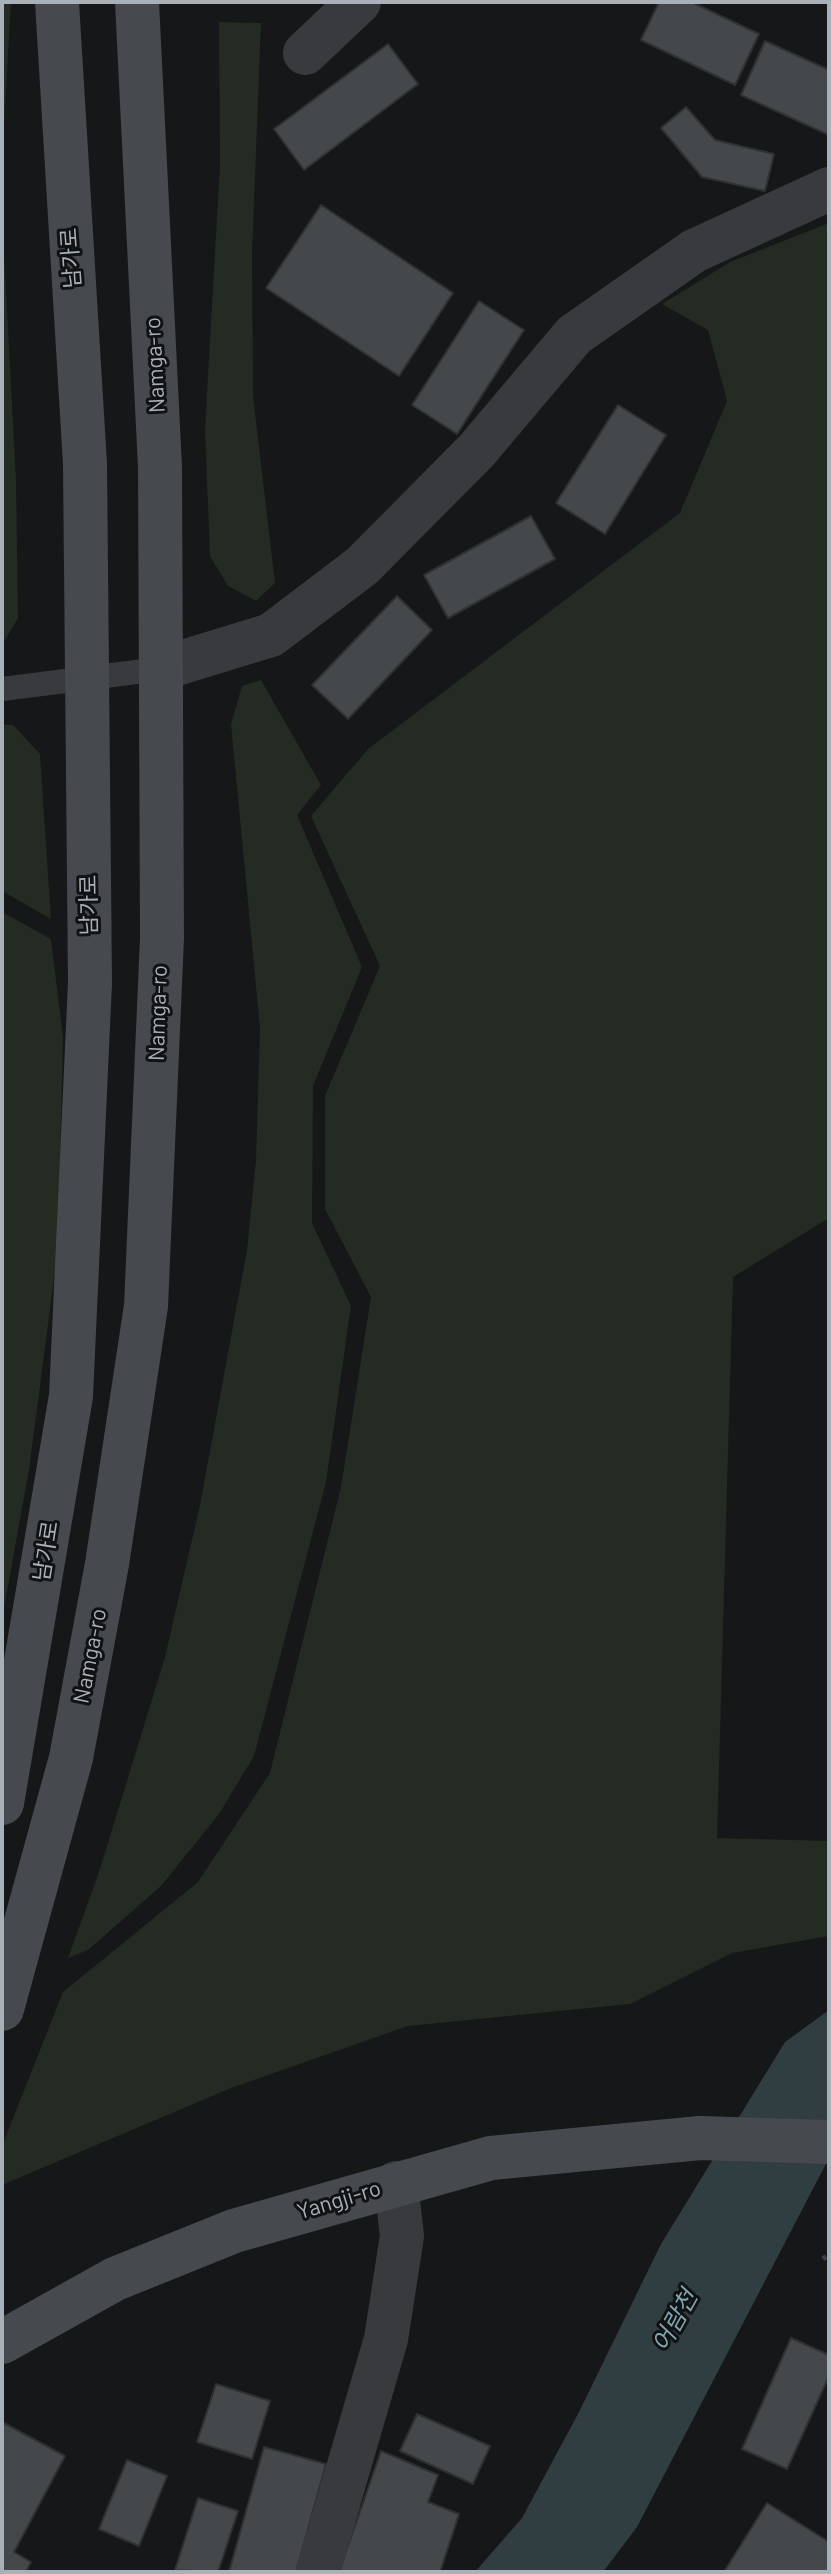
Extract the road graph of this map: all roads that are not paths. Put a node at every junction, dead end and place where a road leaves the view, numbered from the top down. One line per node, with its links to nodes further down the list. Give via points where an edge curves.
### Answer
1 (57, 2): 7 (main road, 남가로, via 85,464)
2 (137, 2): 6 (main road, Namga-ro, via 160,467)
3 (359, 2): 4 (street)
4 (305, 53)
5 (829, 189): 6 (street, via 694,251 574,335 477,450 362,566 271,635)
6 (160, 669): 7 (lane); 10 (main road, Namga-ro, via 162,938 146,1306 71,1758)
7 (85, 678): 8 (lane); 9 (main road, 남가로, via 90,983 71,1396)
8 (2, 689)
9 (2, 1803)
10 (2, 2009)
11 (829, 2142): 12 (main road, Yangji-ro, via 700,2138 491,2158)
12 (396, 2183): 13 (main road, Yangji-ro, via 194,2247 115,2279); 14 (street, via 402,2236 386,2339)
13 (2, 2342)
14 (318, 2572)

